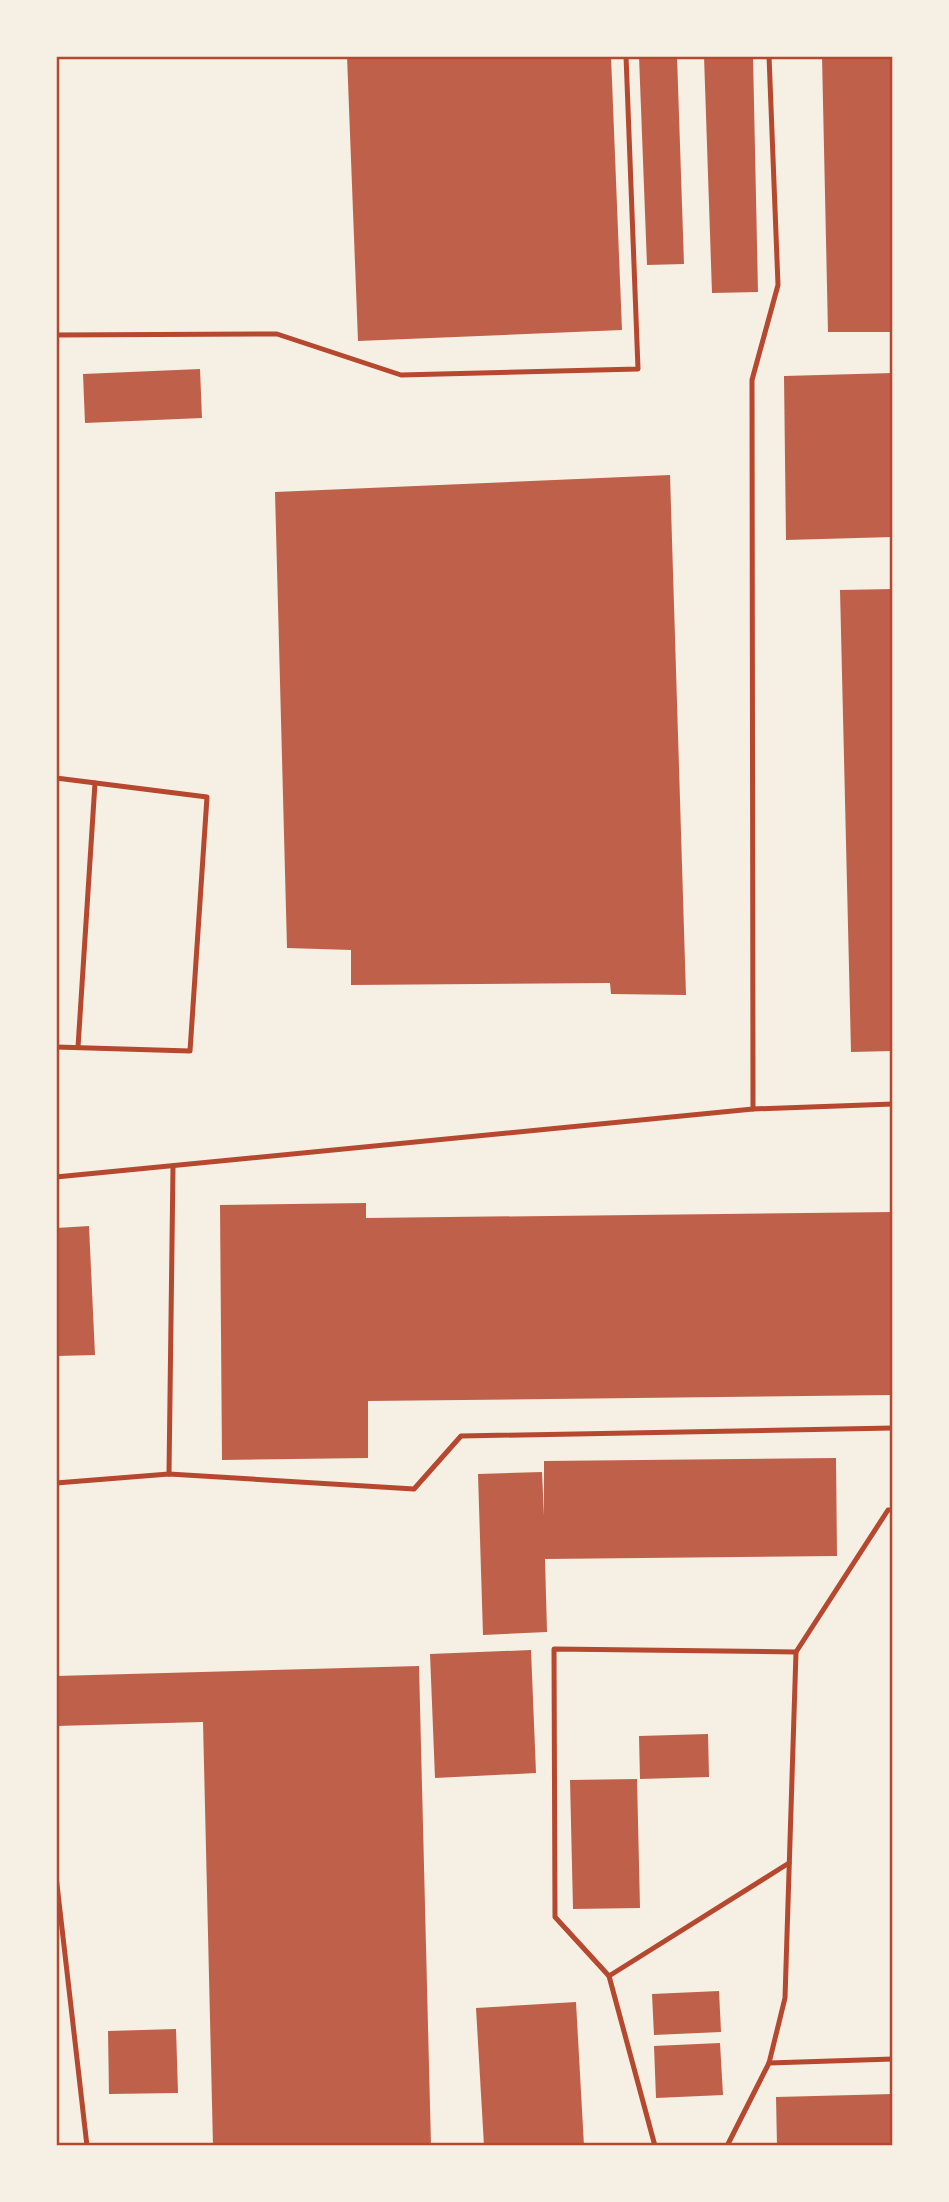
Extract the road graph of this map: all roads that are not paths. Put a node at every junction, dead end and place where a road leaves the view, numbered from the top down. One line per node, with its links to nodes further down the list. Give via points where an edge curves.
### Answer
1 (626, 56): 3 (lane, via 638,369 401,375 277,334)
2 (769, 56): 9 (lane, via 778,285 752,380)
3 (56, 335)
4 (56, 778): 5 (lane)
5 (95, 783): 7 (lane); 7 (lane, via 207,797 190,1051)
6 (56, 1047): 7 (lane)
7 (78, 1048)
8 (893, 1104): 9 (lane)
9 (752, 1109): 10 (lane)
10 (173, 1166): 11 (lane); 13 (lane)
11 (56, 1177)
12 (893, 1428): 13 (lane, via 461,1436 414,1489)
13 (169, 1475): 14 (lane)
14 (56, 1483)
15 (893, 1510): 16 (lane, via 888,1510)
16 (796, 1652): 17 (lane); 21 (lane, via 554,1649 555,1917)
17 (789, 1863): 21 (lane); 23 (lane, via 785,1998)
18 (56, 1876): 19 (lane)
19 (64, 1948): 20 (lane); 24 (lane)
20 (56, 1949)
21 (609, 1976): 25 (lane)
22 (893, 2059): 23 (lane)
23 (769, 2063): 26 (lane)
24 (88, 2146)
25 (655, 2146)
26 (727, 2146)

